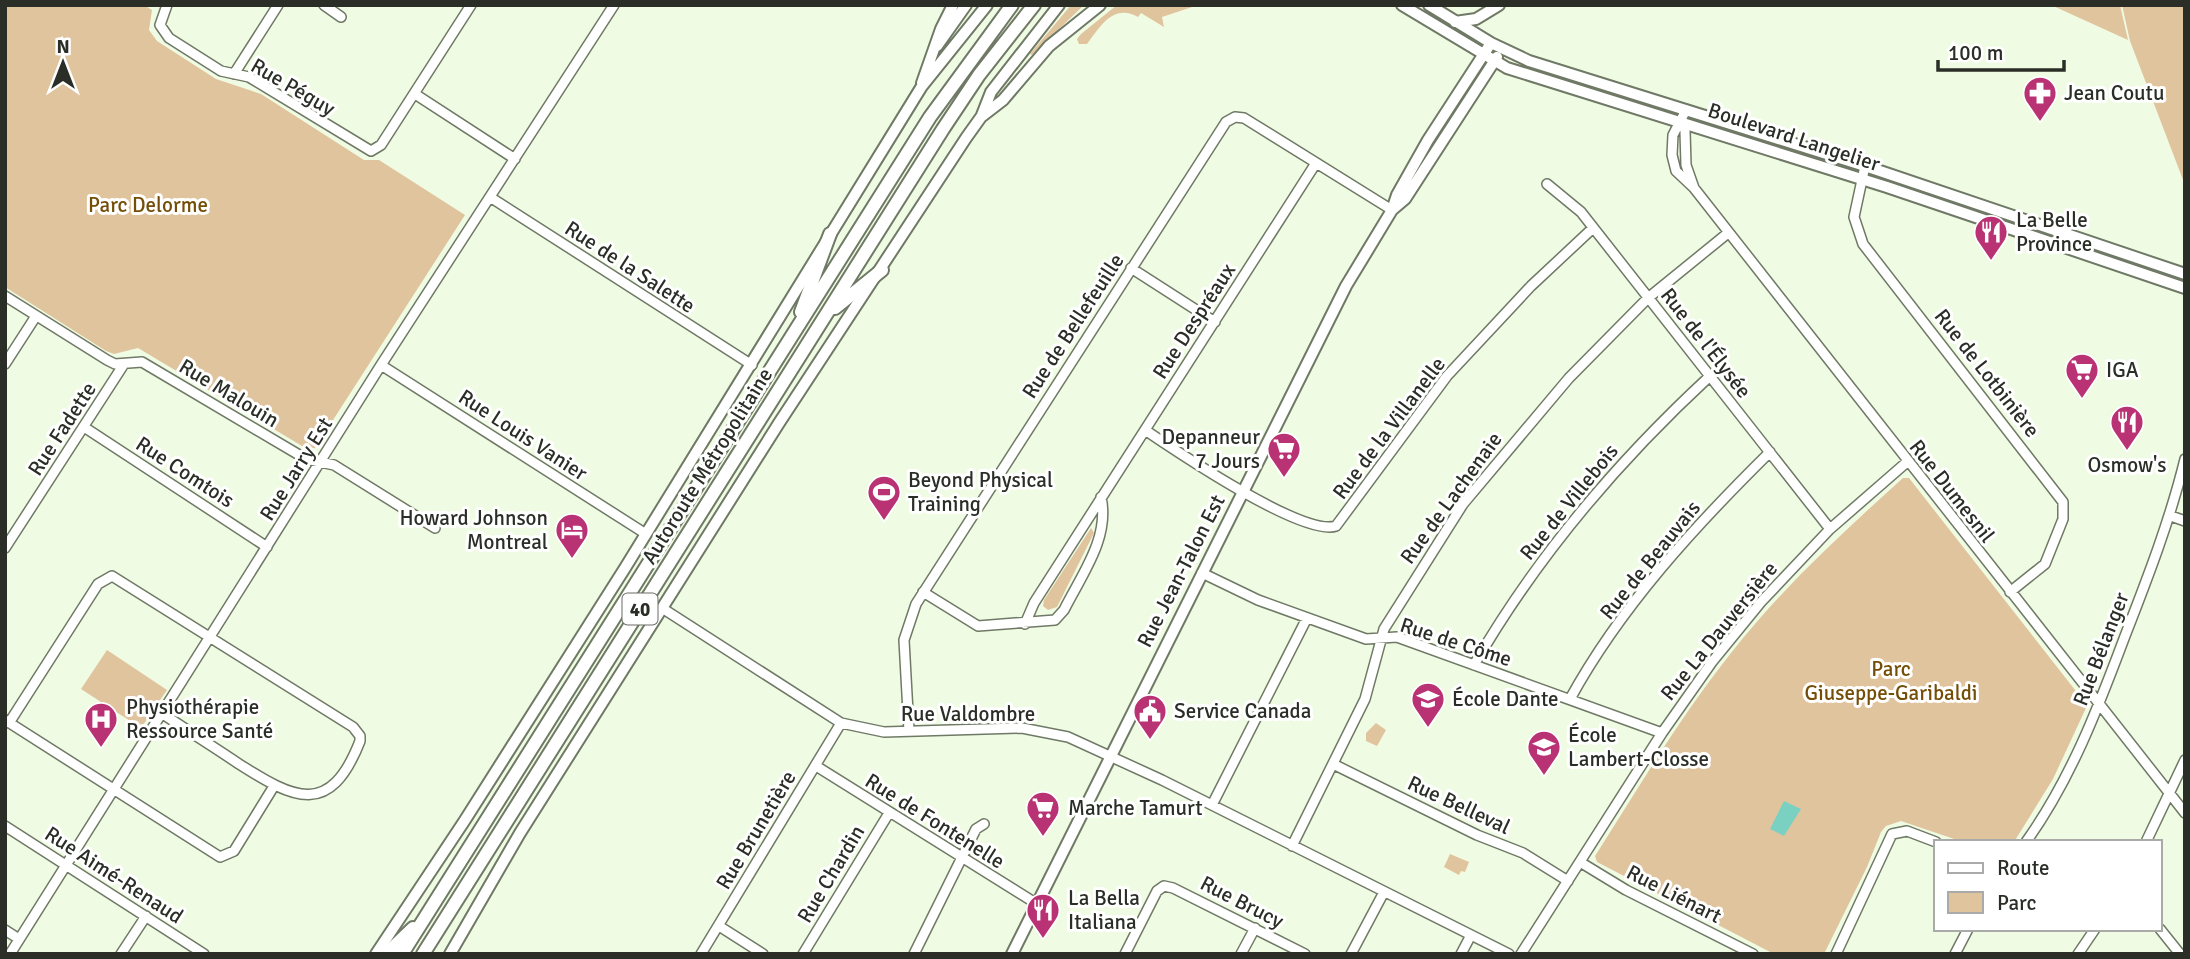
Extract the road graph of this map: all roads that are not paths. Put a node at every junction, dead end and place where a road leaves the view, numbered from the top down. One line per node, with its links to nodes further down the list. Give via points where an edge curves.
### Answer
1 (167, 5): 23 (street, Rue Péguy, via 160,19 162,31 220,71)
2 (278, 5): 23 (street)
3 (324, 5): 16 (street)
4 (471, 5): 25 (street)
5 (614, 5): 29 (street, Rue Jarry Est)
6 (953, 5): 20 (main road)
7 (966, 5): 20 (main road)
8 (987, 5): 24 (main road)
9 (1012, 5): 48 (highway, Autoroute Métropolitaine / 40, via 930,117)
10 (1034, 5): 46 (highway, Autoroute Métropolitaine / 40, via 979,75)
11 (1059, 5): 27 (main road, via 991,92)
12 (1100, 5): 27 (main road, via 1061,34 1003,100)
13 (1402, 5): 21 (main road, Boulevard Langelier)
14 (1429, 5): 17 (main road, Boulevard Langelier)
15 (1499, 5): 17 (main road, via 1476,19)
16 (341, 17)
17 (1455, 22): 18 (main road, Boulevard Langelier)
18 (1491, 43): 19 (main road, Boulevard Langelier); 21 (main road, Rue Jean-Talon Est)
19 (1502, 49): 22 (main road, Rue Jean-Talon Est); 26 (main road, Boulevard Langelier)
20 (931, 53): 24 (main road)
21 (1483, 55): 22 (main road, Boulevard Langelier); 35 (main road, Rue Jean-Talon Est, via 1424,146)
22 (1494, 62): 28 (main road, Boulevard Langelier); 35 (main road, Rue Jean-Talon Est, via 1405,199)
23 (233, 74): 25 (street, Rue Péguy, via 249,77 371,151 382,145)
24 (922, 86): 38 (main road)
25 (415, 94): 29 (street)
26 (1686, 110): 28 (street, Rue Dumesnil); 31 (main road, Boulevard Langelier)
27 (981, 117): 40 (main road)
28 (1682, 121): 32 (main road, Boulevard Langelier); 37 (street, Rue Dumesnil, via 1673,135 1673,163)
29 (515, 159): 34 (street, Rue Jarry Est)
30 (1316, 163): 35 (street, Rue de Bellefeuille); 39 (street, Rue de Bellefeuille, via 1244,118 1230,118); 47 (street, Rue Despréaux)
31 (1865, 166): 32 (street, Rue de Lotbinière); 41 (main road, Boulevard Langelier)
32 (1861, 178): 42 (main road, Boulevard Langelier); 71 (street, Rue de Lotbinière, via 1854,217 1863,244 2063,502 2065,514 2045,564)
33 (1548, 184): 36 (street, Rue de l'Élysée)
34 (490, 197): 51 (street, Rue Jarry Est); 52 (street, Rue de la Salette)
35 (1392, 210): 60 (main road, Rue Jean-Talon Est, via 1346,286)
36 (1593, 228): 44 (street, Rue de l'Élysée); 60 (street, Rue de la Villanelle, via 1447,376 1336,526 1322,526 1286,513)
37 (1728, 233): 44 (street, Rue de Lachenaie); 59 (street, Rue Dumesnil)
38 (830, 234): 48 (highway); 52 (main road)
39 (1131, 268): 47 (street); 70 (street, Rue de Bellefeuille)
40 (882, 270): 46 (highway); 72 (main road)
41 (2185, 274)
42 (2185, 288)
43 (5, 296): 45 (street, Rue Malouin)
44 (1648, 298): 53 (street, Rue de l'Élysée); 76 (street, Rue de Lachenaie, via 1569,378 1484,476 1432,549)
45 (36, 316): 49 (street); 50 (street, Rue Malouin, via 107,360)
46 (822, 320): 109 (highway, Autoroute Métropolitaine / 40)
47 (1214, 322): 55 (street, Rue Despréaux)
48 (792, 335): 107 (highway, Autoroute Métropolitaine / 40)
49 (5, 364)
50 (124, 365): 54 (street, Rue Fadette); 58 (street, Rue Malouin, via 142,362 306,459)
51 (382, 365): 58 (street, Rue Jarry Est); 66 (street, Rue Louis Vanier)
52 (752, 365): 66 (main road)
53 (1710, 376): 56 (street, Rue de l'Élysée); 77 (street, Rue de Villebois, via 1626,458 1573,521 1511,605)
54 (84, 427): 67 (street, Rue Comtois); 68 (street, Rue Fadette)
55 (1145, 430): 60 (street, Rue de la Villanelle); 61 (street, Rue Despréaux)
56 (1770, 453): 65 (street, Rue de l'Élysée); 78 (street, Rue de Beauvais, via 1672,556 1591,663)
57 (2185, 459): 62 (street, Rue Bélanger)
58 (321, 462): 64 (street, Rue Malouin, via 334,465); 67 (street, Rue Jarry Est)
59 (1908, 462): 65 (street, Rue La Dauversière); 71 (street, Rue Dumesnil)
60 (1243, 492): 69 (main road, Rue Jean-Talon Est)
61 (1101, 497): 74 (street, Rue Despréaux); 74 (street, via 1102,532 1064,610 1055,620)
62 (2171, 516): 63 (street); 79 (street, Rue Bélanger)
63 (2185, 521)
64 (435, 528)
65 (1830, 529): 84 (street, Rue La Dauversière, via 1726,644)
66 (646, 534): 121 (main road)
67 (267, 547): 75 (street, Rue Jarry Est)
68 (5, 548)
69 (1202, 573): 73 (street, Rue de Côme); 85 (main road, Rue Jean-Talon Est)
70 (923, 592): 74 (street, via 978,626); 83 (street, Rue de Bellefeuille, via 905,629)
71 (2010, 592): 79 (street, Rue Dumesnil)
72 (662, 608): 82 (street, Rue Valdombre); 126 (main road, via 509,850)
73 (1307, 618): 76 (street, Rue de Côme); 92 (street)
74 (1025, 624)
75 (211, 637): 80 (street, Rue Jarry Est); 81 (street, via 118,578 107,577 98,583); 89 (street, via 358,731 360,741 332,784 305,795)
76 (1380, 640): 77 (street, Rue de Côme, via 1397,637); 87 (street, Rue de Lachenaie, via 1365,699)
77 (1474, 665): 78 (street, Rue de Côme)
78 (1570, 699): 84 (street, Rue de Côme)
79 (2099, 704): 91 (street, Rue Dumesnil); 97 (street, Rue Bélanger, via 2063,783)
80 (163, 714): 89 (street); 90 (street, Rue Jarry Est)
81 (7, 721): 90 (street)
82 (841, 723): 83 (street, Rue Valdombre, via 872,731); 88 (street, Rue Brunetière)
83 (909, 731): 85 (street, Rue Valdombre, via 1036,729)
84 (1662, 733): 102 (street, Rue La Dauversière)
85 (1111, 755): 92 (street, Rue Valdombre); 106 (main road, Rue Jean-Talon Est)
86 (2185, 760): 91 (street)
87 (1333, 764): 100 (street, Rue de Lachenaie); 104 (street, Rue Belleval, via 1523,853)
88 (816, 766): 93 (street, Rue de Fontenelle); 110 (street, Rue Brunetière)
89 (274, 786): 90 (street, via 234,851 220,857)
90 (115, 790): 103 (street, Rue Jarry Est)
91 (2170, 794): 94 (street, Rue Dumesnil); 98 (street)
92 (1212, 805): 100 (street, Rue Valdombre)
93 (889, 813): 101 (street, Rue de Fontenelle); 129 (street, Rue Chardin)
94 (2185, 813)
95 (984, 824): 101 (street, via 976,829)
96 (5, 826): 103 (street, Rue Aimé-Renaud)
97 (2027, 840)
98 (2148, 840)
99 (1934, 841): 140 (street, via 1907,831 1892,834)
100 (1292, 846): 105 (street, Rue Valdombre)
101 (963, 857): 106 (street, Rue de Fontenelle); 130 (street)
102 (1580, 862): 104 (street, Rue La Dauversière); 139 (street, Rue Liénart)
103 (66, 866): 108 (street, Rue Aimé-Renaud); 117 (street, Rue Jarry Est)
104 (1568, 881): 138 (street, Rue La Dauversière)
105 (1384, 892): 116 (street, Rue Valdombre); 135 (street)
106 (1037, 904): 131 (main road, Rue Jean-Talon Est)
107 (428, 913): 122 (highway); 123 (highway, Autoroute Métropolitaine / 40)
108 (146, 916): 119 (street); 120 (street, Rue Aimé-Renaud)
109 (443, 921): 124 (highway, Autoroute Métropolitaine / 40); 125 (highway)
110 (719, 926): 127 (street, Rue Brunetière); 128 (street)
111 (1255, 928): 132 (street, Rue Brucy, via 1173,888 1162,887); 133 (street); 134 (street, Rue Brucy)
112 (5, 930): 117 (street)
113 (1967, 931): 141 (street)
114 (2094, 931): 142 (street)
115 (2162, 931): 143 (street)
116 (1471, 935): 136 (street); 137 (street, Rue Valdombre)
117 (19, 939): 118 (street, Rue Jarry Est)
118 (10, 954)
119 (121, 954)
120 (204, 954)
121 (376, 954)
122 (386, 954)
123 (402, 954)
124 (422, 954)
125 (432, 954)
126 (450, 954)
127 (701, 954)
128 (763, 954)
129 (803, 954)
130 (914, 954)
131 (1012, 954)
132 (1125, 954)
133 (1241, 954)
134 (1305, 954)
135 (1351, 954)
136 (1461, 954)
137 (1509, 954)
138 (1521, 954)
139 (1753, 954)
140 (1836, 954)
141 (1955, 954)
142 (2078, 954)
143 (2180, 954)

